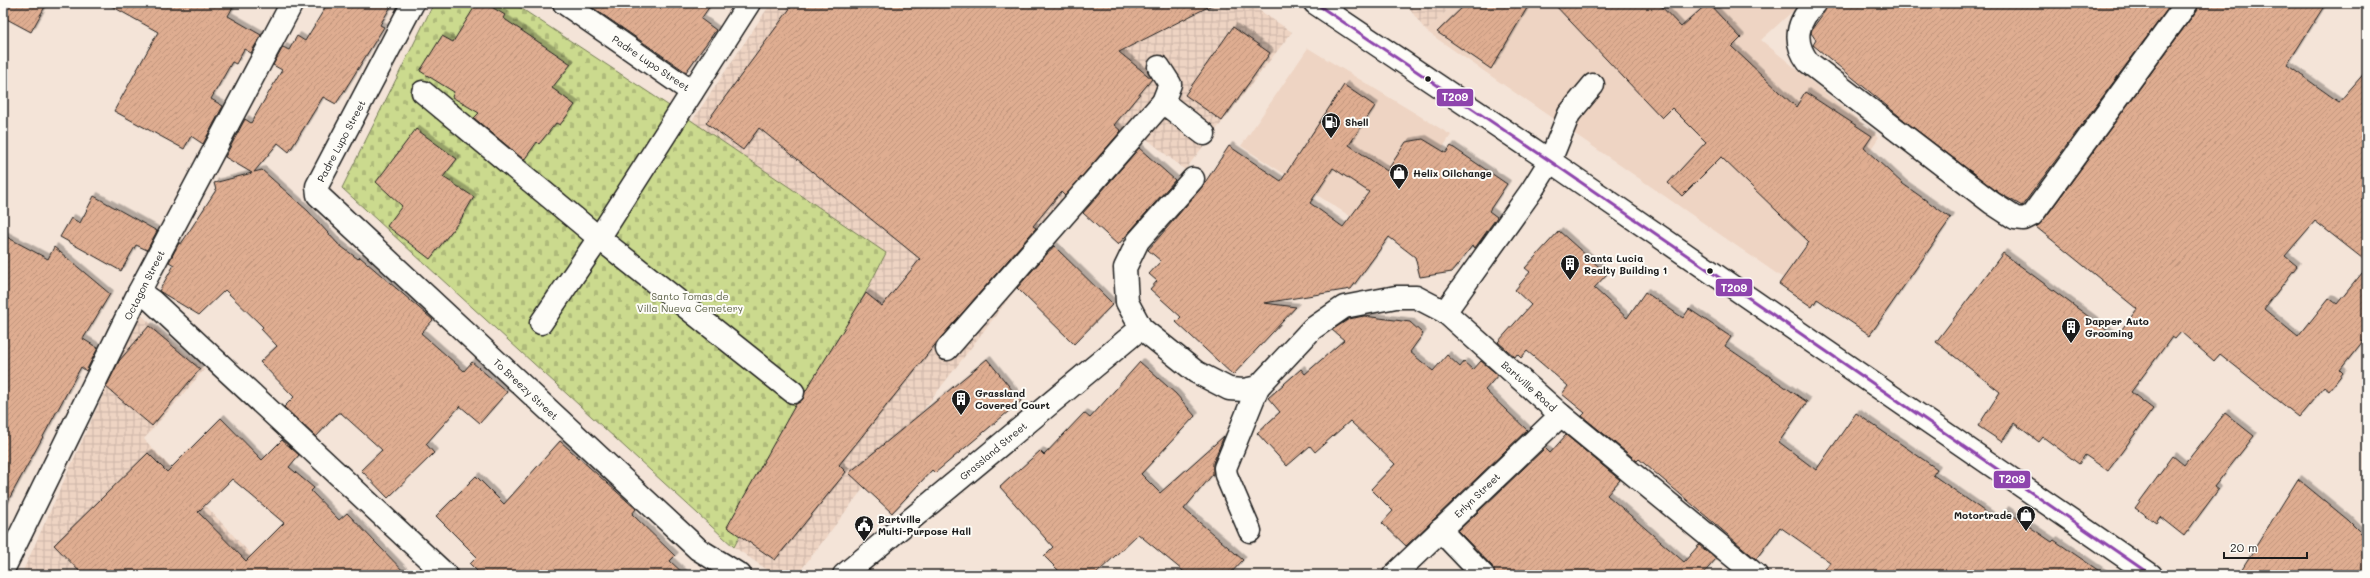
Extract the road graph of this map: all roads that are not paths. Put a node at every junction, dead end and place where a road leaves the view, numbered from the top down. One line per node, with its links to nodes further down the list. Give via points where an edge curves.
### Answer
1 (292, 3): 18 (street, Octagon Street)
2 (413, 3): 16 (street, Padre Lupo Street, via 317,186)
3 (564, 3): 11 (street, Padre Lupo Street)
4 (749, 3): 11 (street, Padre Lupo Street)
5 (1315, 3): 14 (street)
6 (1815, 3): 7 (street, via 1797,32 1799,50 1808,62 1992,203 2014,218 2024,219 2032,215)
7 (2187, 3)
8 (1159, 67): 12 (street, via 1170,84)
9 (1593, 85): 14 (street, via 1569,114)
10 (423, 92): 17 (street)
11 (692, 92): 17 (street)
12 (1163, 102): 13 (street); 22 (street)
13 (1204, 134)
14 (1550, 161): 19 (street); 35 (street)
15 (1193, 179): 21 (street, via 1138,241 1125,268 1127,302)
16 (318, 195): 30 (street, To Breezy Street, via 698,549)
17 (599, 238): 20 (street); 24 (street)
18 (139, 292): 28 (street, Octagon Street); 29 (street, via 152,300)
19 (1446, 312): 23 (street, via 1416,298 1403,297 1344,307 1312,329); 25 (street, Bartville Road)
20 (541, 323)
21 (1141, 328): 23 (street, via 1196,372 1229,389 1244,390); 31 (street, Grassland Street)
22 (947, 349)
23 (1258, 387): 27 (street, via 1225,468)
24 (793, 392)
25 (1561, 415): 26 (street, Erlyn Street); 34 (street, Bartville Road)
26 (1440, 530): 32 (street, Erlyn Street); 33 (street)
27 (1250, 531)
28 (3, 570)
29 (446, 575)
30 (740, 575)
31 (844, 575)
32 (1394, 575)
33 (1483, 575)
34 (1756, 575)
35 (2151, 575)

